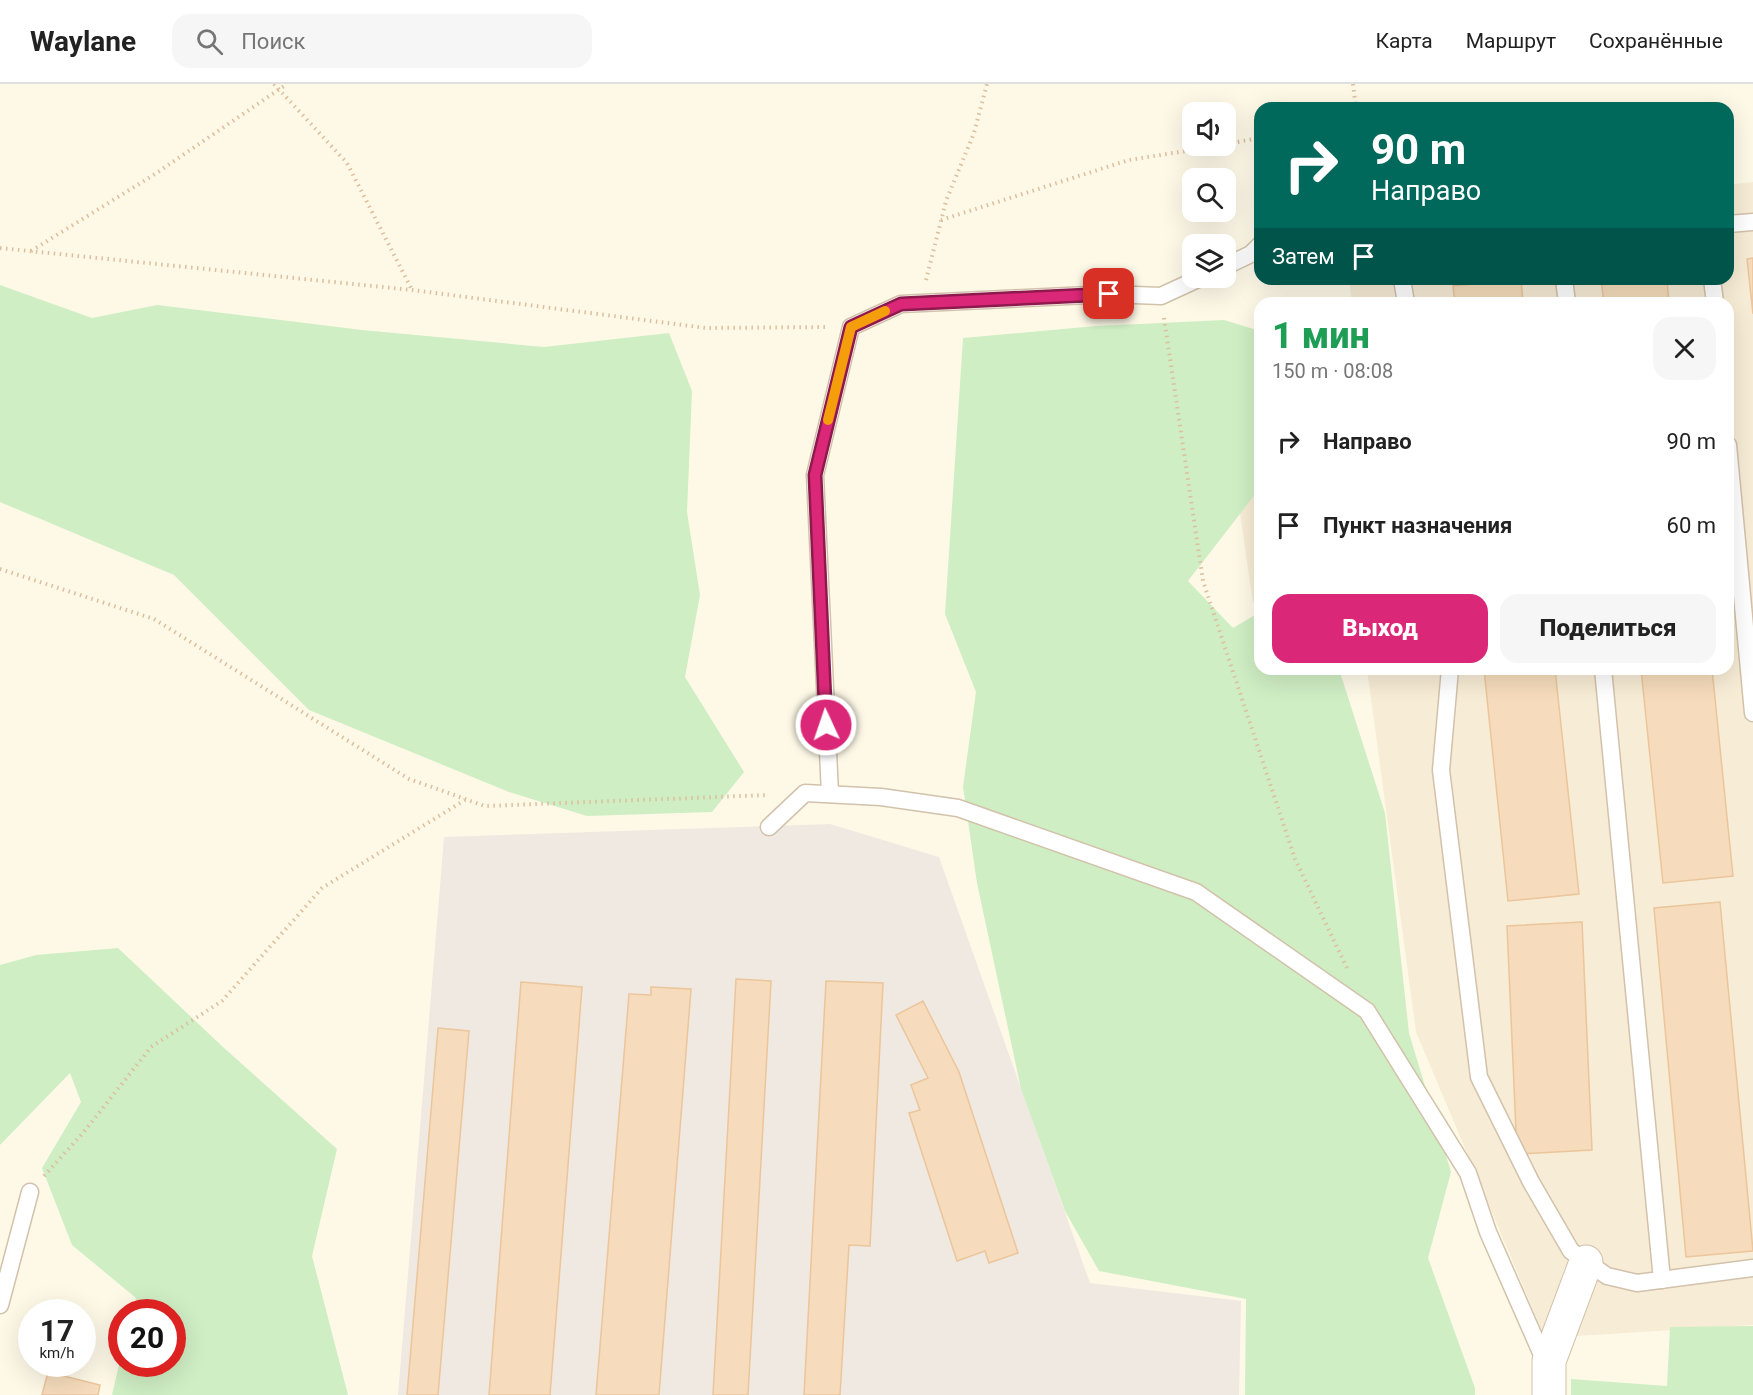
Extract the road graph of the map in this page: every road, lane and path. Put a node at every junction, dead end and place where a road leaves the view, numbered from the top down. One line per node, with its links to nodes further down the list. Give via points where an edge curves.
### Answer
1 (273, 84): 5 (path)
2 (287, 84): 5 (path)
3 (987, 84): 10 (path, via 974,133)
4 (1353, 84): 6 (path)
5 (280, 89): 14 (path, via 155,174); 18 (path, via 347,163)
6 (1355, 102)
7 (1254, 139): 8 (path)
8 (1236, 142)
9 (1182, 152): 10 (path, via 1129,160)
10 (941, 220): 20 (path)
11 (1753, 222): 12 (lane)
12 (1734, 224)
13 (0, 248): 14 (path)
14 (30, 251): 18 (path)
15 (1254, 251): 16 (lane)
16 (1236, 261)
17 (1182, 286): 19 (lane)
18 (412, 290): 21 (path, via 706,328)
19 (1161, 296): 20 (lane, via 1109,294); 31 (path, via 1203,580 1295,859)
20 (920, 303): 21 (lane, via 901,304)
21 (851, 327): 28 (lane, via 815,475)
22 (1734, 510): 26 (lane)
23 (0, 569): 29 (path, via 154,619 409,779)
24 (1449, 675): 33 (lane, via 1441,770 1479,1077 1531,1182 1571,1251)
25 (1604, 675): 35 (lane)
26 (1753, 713)
27 (805, 793): 28 (lane); 29 (path, via 485,806); 30 (lane)
28 (830, 794): 31 (lane, via 958,808 1196,892)
29 (466, 799): 32 (path, via 322,888 222,1001 151,1047)
30 (769, 827)
31 (1367, 1011): 37 (lane, via 1468,1173)
32 (30, 1192): 36 (lane)
33 (1586, 1262): 35 (lane, via 1607,1276 1637,1283); 37 (street, via 1549,1361)
34 (1753, 1268): 35 (lane)
35 (1662, 1280)
36 (0, 1305)
37 (1549, 1382)

